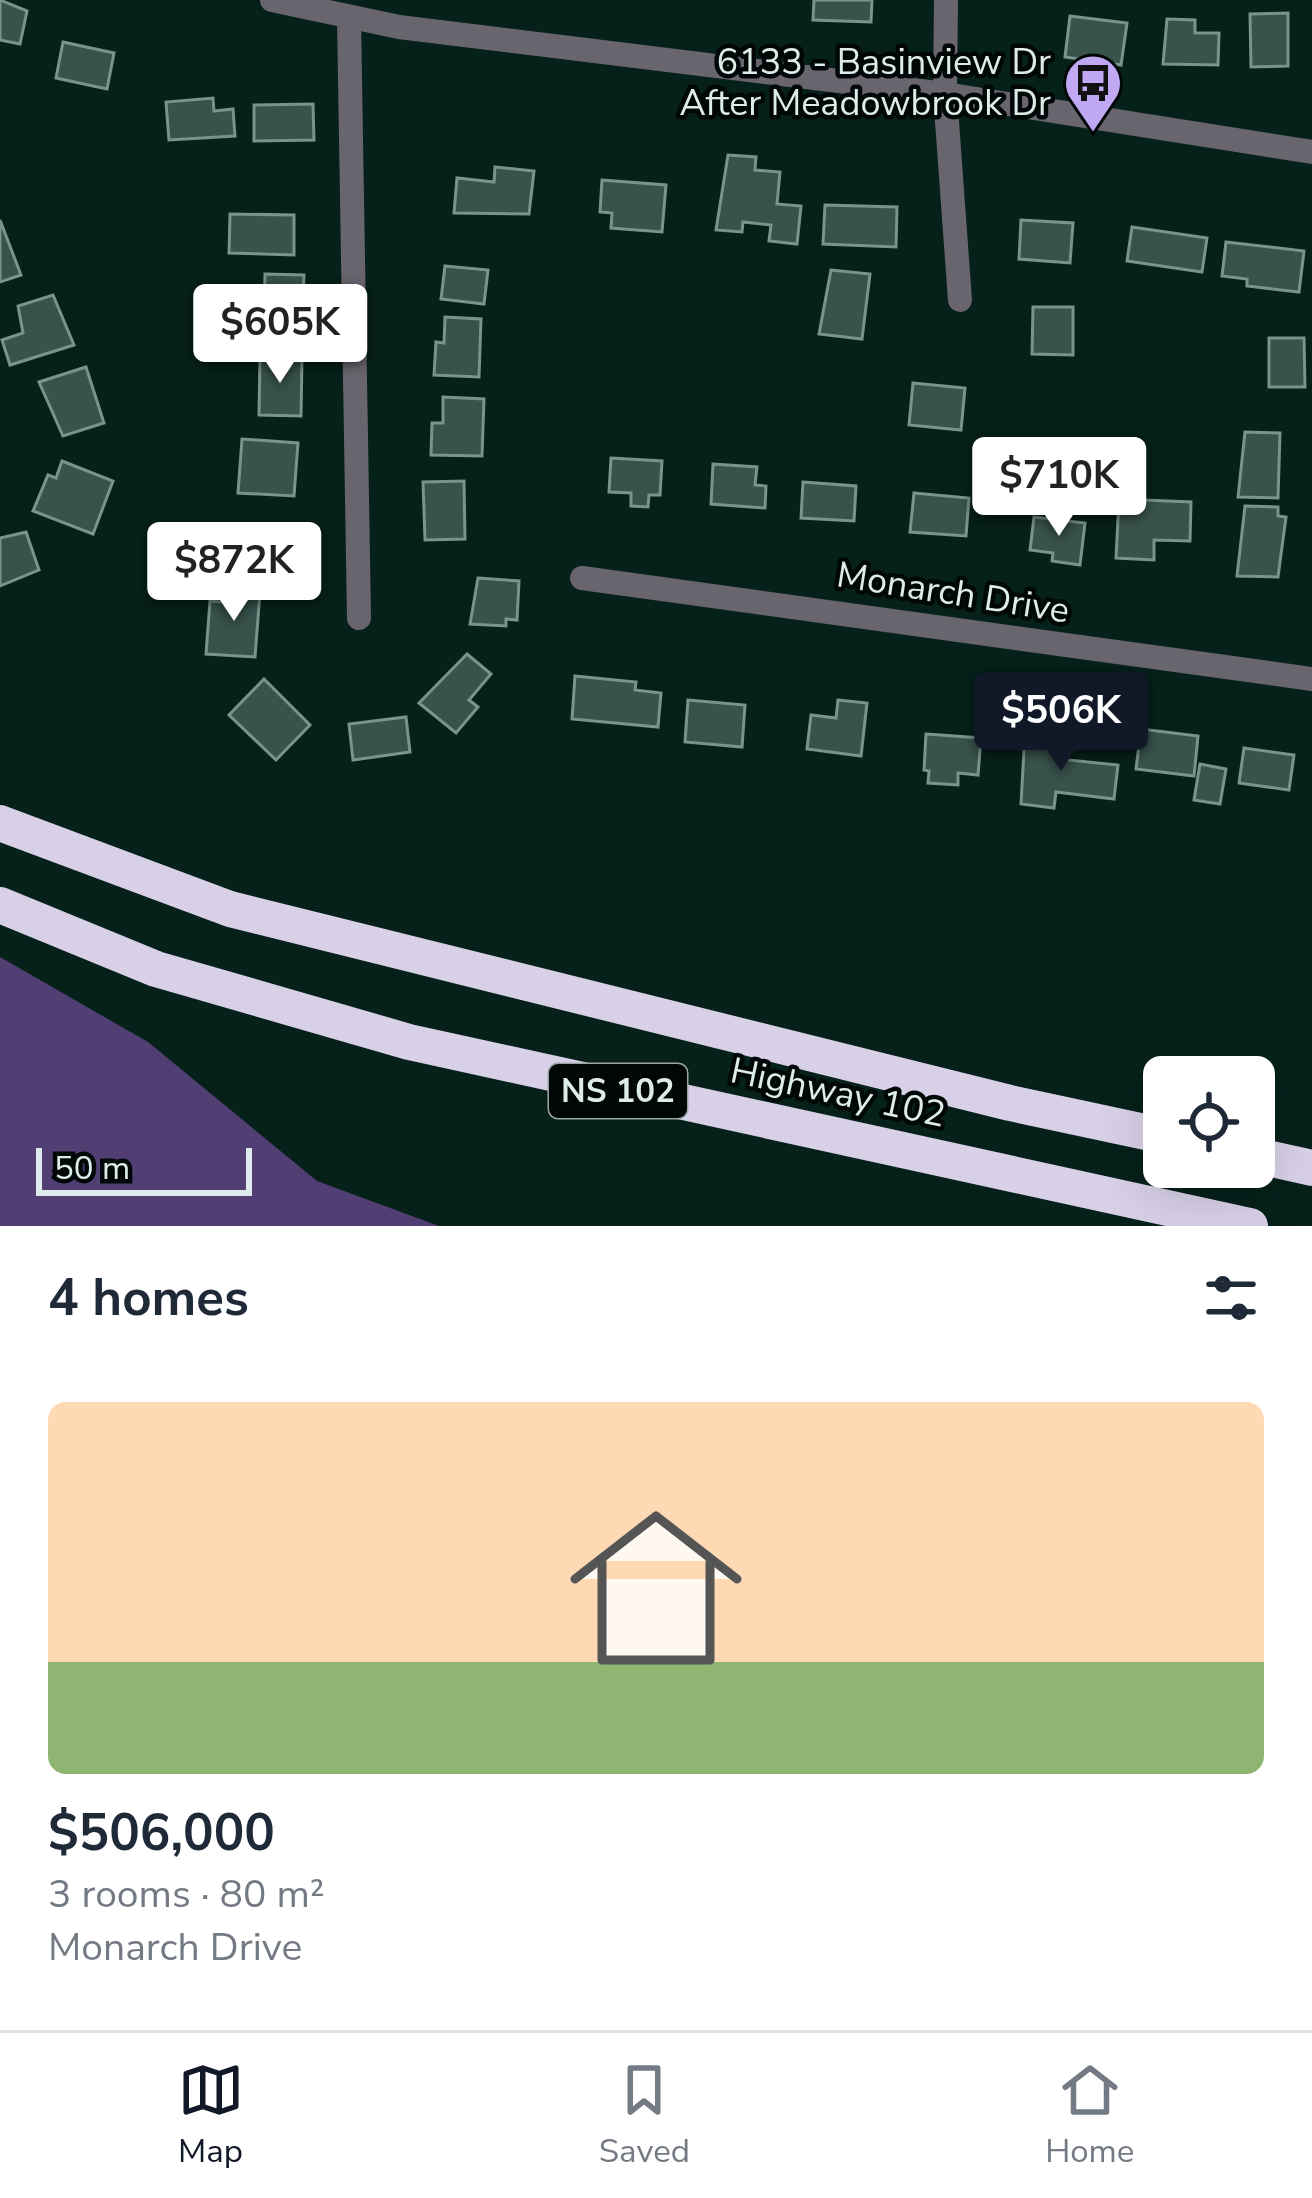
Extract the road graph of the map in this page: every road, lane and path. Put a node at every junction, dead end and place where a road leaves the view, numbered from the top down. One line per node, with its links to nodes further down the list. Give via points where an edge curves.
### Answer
1 (272, 0): 4 (street)
2 (399, 0): 5 (street)
3 (946, 0): 6 (street)
4 (349, 18): 5 (street); 10 (street)
5 (399, 27): 6 (street)
6 (945, 94): 7 (street); 8 (street)
7 (1312, 152)
8 (960, 300)
9 (582, 578): 11 (street, Monarch Drive)
10 (359, 618)
11 (1312, 679)
12 (0, 823): 14 (highway, Highway 102 / NS 102, via 230,909)
13 (0, 905): 17 (highway, Highway 102 / NS 102, via 156,969 409,1042)
14 (1143, 1132)
15 (1275, 1160): 16 (highway)
16 (1312, 1168)
17 (1250, 1226)

